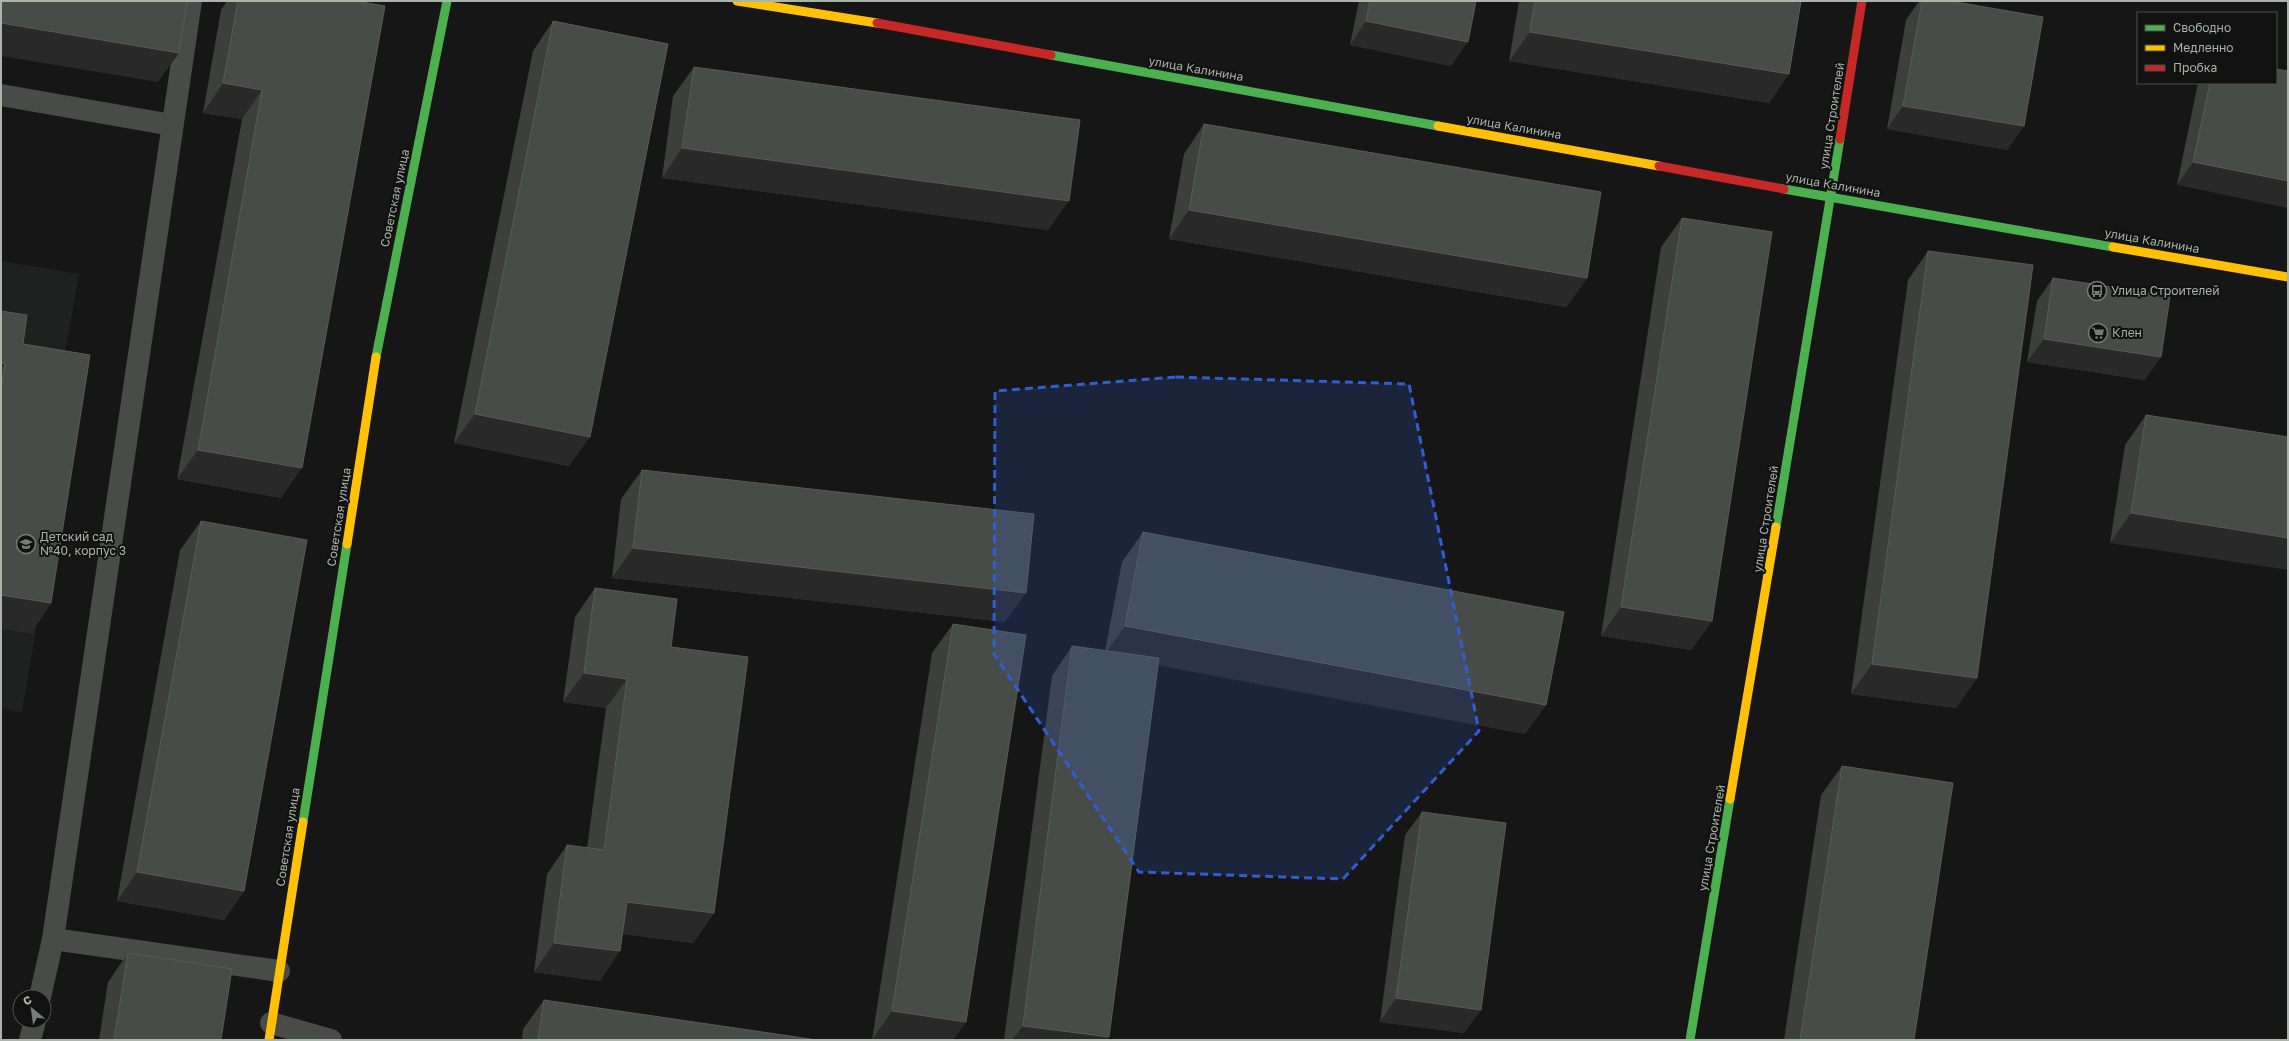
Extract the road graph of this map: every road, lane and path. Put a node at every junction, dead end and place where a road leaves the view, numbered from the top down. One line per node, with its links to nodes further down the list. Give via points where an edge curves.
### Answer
1 (191, 1): 6 (lane)
2 (447, 1): 10 (street, Советская улица, via 381,327)
3 (737, 1): 7 (street, улица Калинина, via 895,26)
4 (1862, 1): 7 (street, улица Строителей)
5 (1, 95): 6 (lane)
6 (172, 125): 9 (lane)
7 (1831, 198): 8 (street, улица Калинина); 16 (street, улица Строителей)
8 (2288, 277)
9 (53, 939): 10 (lane); 11 (lane)
10 (279, 971): 13 (street, Советская улица)
11 (42, 989)
12 (33, 1029): 14 (lane)
13 (270, 1032): 15 (lane)
14 (30, 1040)
15 (331, 1040)
16 (1690, 1040)

